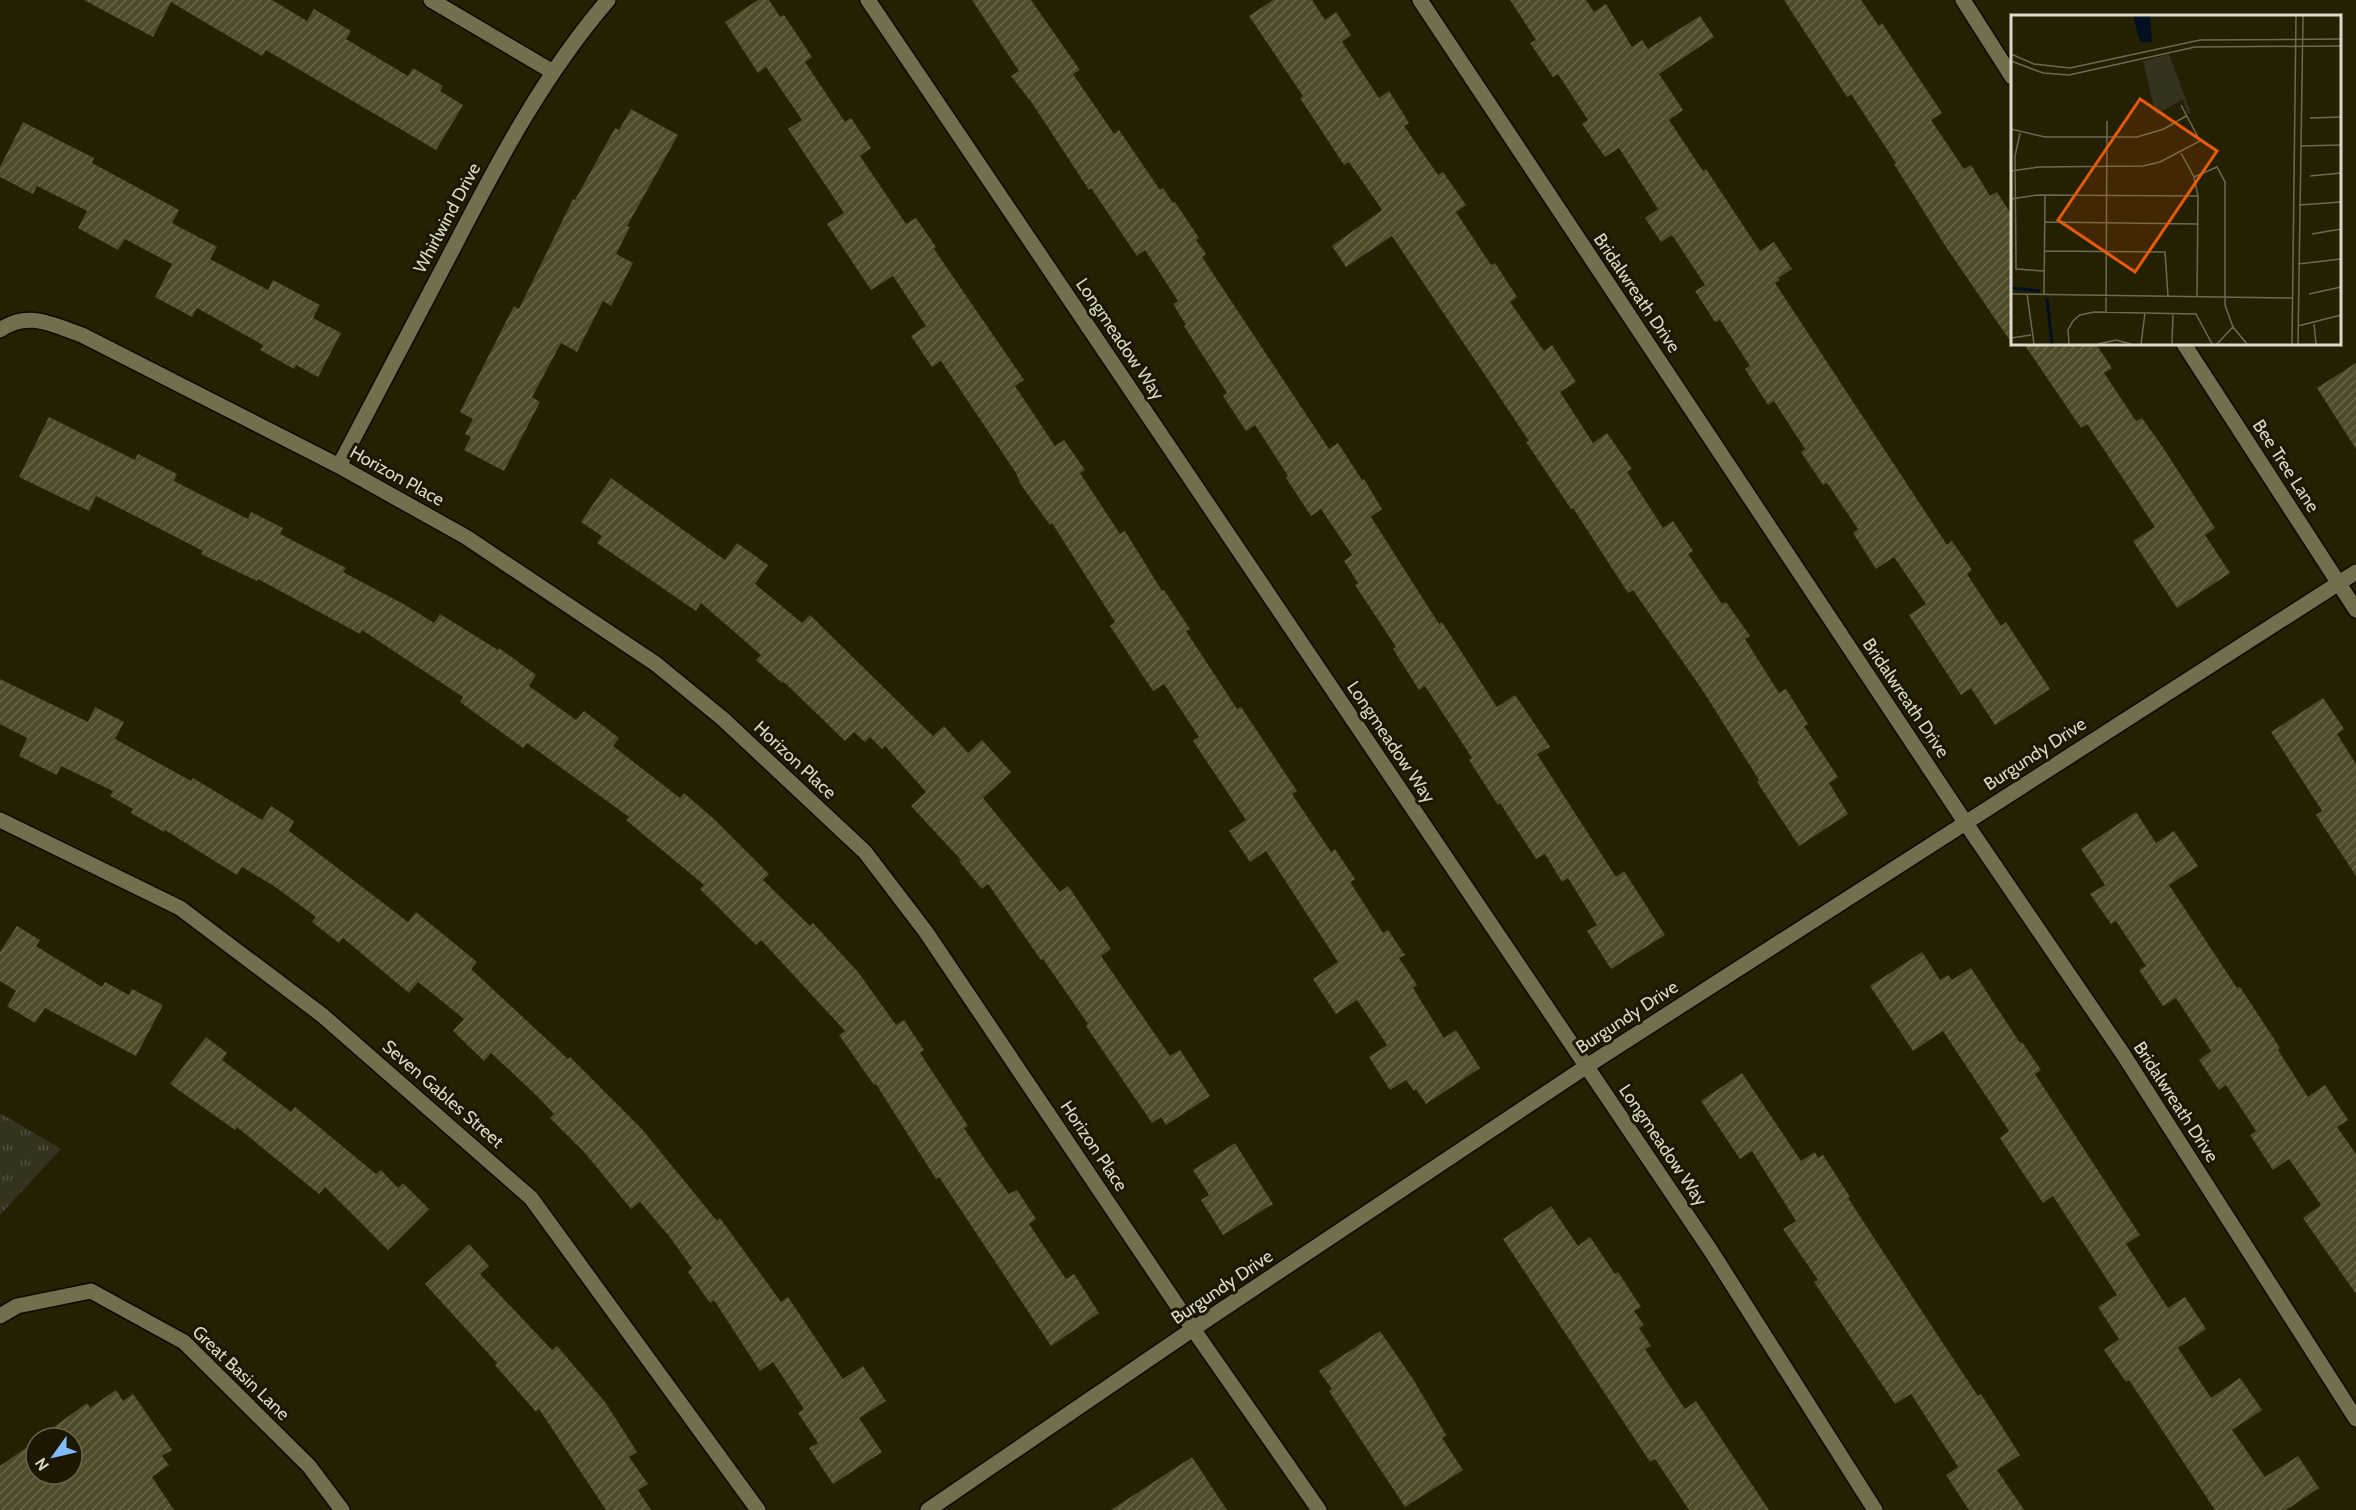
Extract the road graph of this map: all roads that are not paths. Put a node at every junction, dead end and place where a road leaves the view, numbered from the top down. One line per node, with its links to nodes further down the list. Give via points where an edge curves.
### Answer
1 (431, 0): 6 (street)
2 (608, 0): 6 (street, Whirlwind Drive)
3 (868, 0): 16 (street, Longmeadow Way)
4 (1420, 0): 15 (street, Bridalwreath Drive)
5 (1963, 0): 7 (street)
6 (553, 72): 10 (street, Whirlwind Drive, via 501,156)
7 (2011, 74)
8 (1, 329): 10 (street, Horizon Place, via 19,320 41,321 82,335)
9 (2185, 345): 12 (street, Bee Tree Lane)
10 (339, 466): 18 (street, Horizon Place, via 466,537 656,664 723,719 865,852 926,932)
11 (2356, 572): 12 (street, Burgundy Drive)
12 (2339, 584): 13 (street, Bee Tree Lane); 15 (street, Burgundy Drive)
13 (2356, 610)
14 (0, 820): 21 (street, Seven Gables Street, via 180,908 322,1015 531,1198)
15 (1965, 822): 16 (street, Burgundy Drive); 19 (street, Bridalwreath Drive, via 2123,1054)
16 (1587, 1066): 18 (street, Burgundy Drive); 24 (street, Longmeadow Way, via 1711,1251)
17 (0, 1316): 20 (street, Great Basin Lane, via 17,1306 90,1291 184,1342 309,1466)
18 (1193, 1329): 22 (street, Burgundy Drive); 23 (street, Horizon Place)
19 (2356, 1419)
20 (342, 1510)
21 (758, 1510)
22 (928, 1510)
23 (1319, 1510)
24 (1875, 1510)

